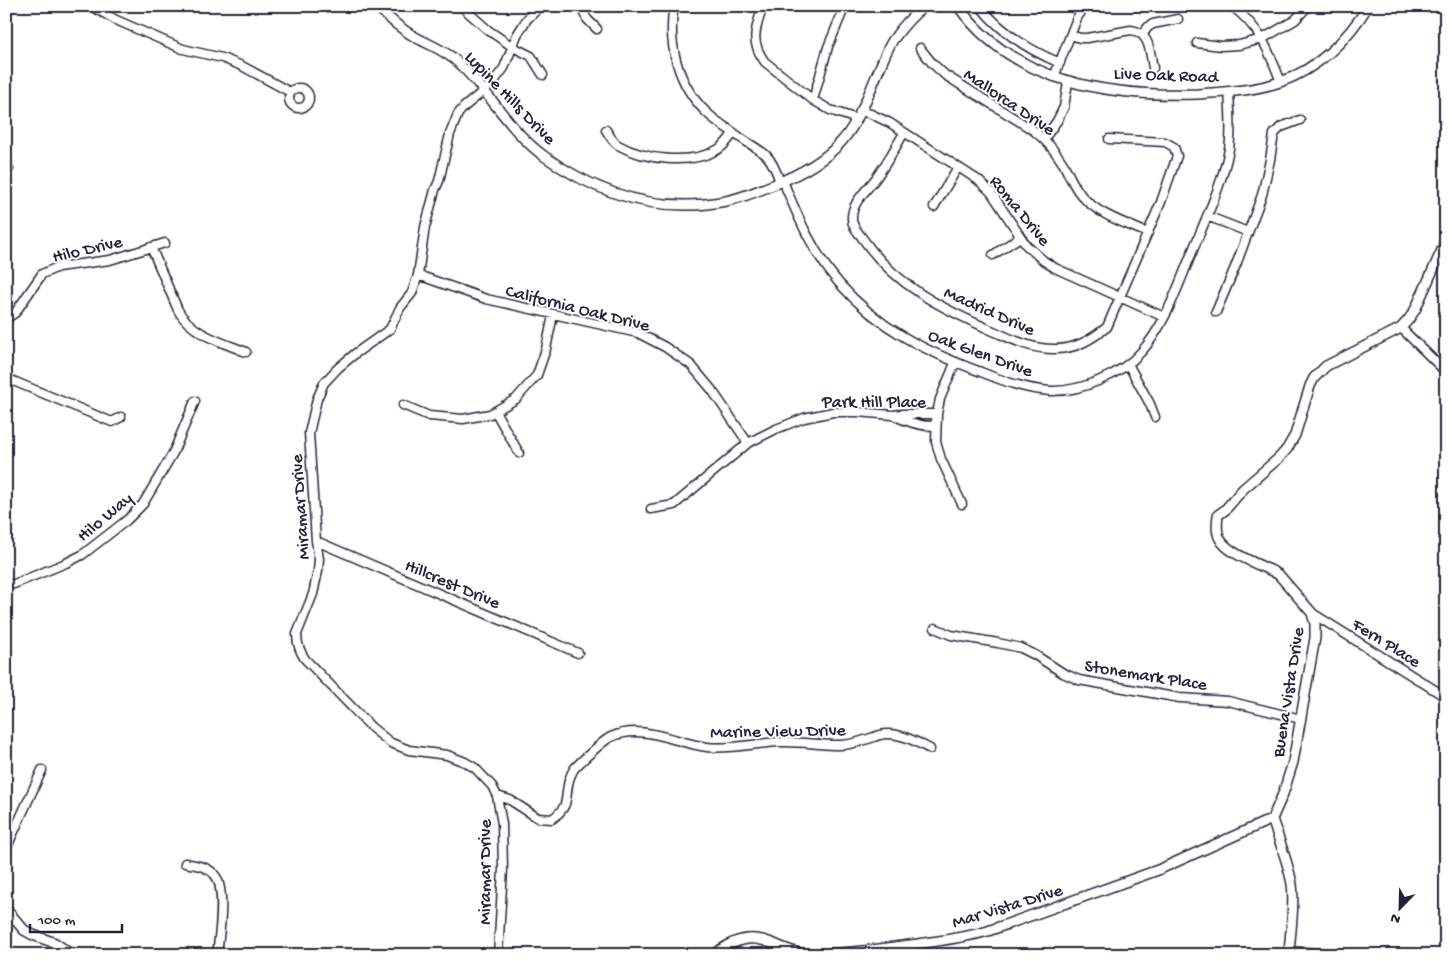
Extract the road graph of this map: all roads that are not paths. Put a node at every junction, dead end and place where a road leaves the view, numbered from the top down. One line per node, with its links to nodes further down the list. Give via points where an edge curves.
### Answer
1 (91, 6): 31 (street, via 183,49 242,66)
2 (377, 6): 30 (street, Lupine Hills Drive, via 389,19 453,58)
3 (461, 6): 22 (street)
4 (541, 6): 22 (street, Miramar Drive, via 527,19)
5 (580, 6): 17 (street, via 587,20)
6 (674, 6): 38 (street, Oak Glen Drive, via 671,35 682,78 706,112)
7 (763, 6): 33 (street, Roma Drive, via 755,30 760,56)
8 (845, 6): 33 (street, via 828,47)
9 (924, 6): 34 (street, Lupine Hills Drive, via 892,41)
10 (958, 6): 27 (street, Live Oak Road, via 979,32 1006,54)
11 (980, 6): 24 (street, via 1002,30 1032,51)
12 (1085, 6): 19 (street)
13 (1232, 6): 20 (street, via 1251,23)
14 (1308, 6): 20 (street, via 1295,20)
15 (1368, 6): 29 (street, Live Oak Road, via 1341,43 1318,62)
16 (1178, 19): 18 (street, via 1153,24)
17 (597, 29)
18 (1143, 34): 19 (street, via 1131,30 1087,38); 25 (street)
19 (1071, 35): 24 (street)
20 (1262, 39): 21 (street, via 1239,45); 29 (street)
21 (1197, 43)
22 (513, 47): 26 (street, via 531,56); 30 (street, Miramar Drive, via 504,68)
23 (920, 48): 39 (street, Mallorca Drive, via 946,75)
24 (1060, 63): 27 (street)
25 (1153, 68)
26 (543, 75)
27 (1054, 77): 28 (street, Live Oak Road)
28 (1068, 82): 32 (street, Live Oak Road, via 1145,94); 39 (street, via 1064,107)
29 (1281, 82): 32 (street, Live Oak Road)
30 (483, 91): 42 (street, Lupine Hills Drive, via 519,134 543,156 573,175 624,197 667,205 695,206 744,197); 52 (street, Miramar Drive, via 464,106 450,134 425,227)
31 (290, 92)
32 (1229, 92): 44 (street, Oak Glen Drive, via 1229,148)
33 (813, 100): 34 (street, Roma Drive, via 830,110)
34 (858, 115): 37 (street, Roma Drive, via 871,114); 42 (street, Lupine Hills Drive, via 842,141 818,163)
35 (1300, 120): 45 (street, via 1281,127 1274,134 1262,195)
36 (606, 130): 38 (street, via 616,144 630,150 657,158 677,159 704,156 718,149)
37 (904, 132): 41 (street, Roma Drive); 53 (street, Madrid Drive, via 857,203 852,220 874,255 898,278 956,314 1025,345 1039,348 1075,346 1094,337 1107,327)
38 (734, 133): 42 (street, Oak Glen Drive, via 766,156)
39 (1044, 139): 46 (street, Mallorca Drive, via 1054,149 1082,196 1108,217)
40 (1109, 139): 46 (street, Madrid Drive, via 1165,142 1174,147 1176,156)
41 (958, 167): 43 (street); 47 (street, Roma Drive, via 992,192)
42 (782, 181): 60 (street, Oak Glen Drive, via 821,260 839,283 872,316 897,334)
43 (934, 207)
44 (1207, 216): 45 (street); 56 (street, Oak Glen Drive)
45 (1248, 232): 54 (street)
46 (1148, 233): 53 (street, Madrid Drive)
47 (1020, 238): 51 (street); 53 (street, Roma Drive, via 1055,268)
48 (165, 242): 50 (street, Hilo Drive)
49 (1446, 242): 58 (street, Buena Vista Drive, via 1415,310)
50 (151, 247): 57 (street, Hilo Drive, via 110,260 58,267 42,274 15,313); 59 (street, via 184,320 203,334)
51 (993, 255)
52 (418, 275): 55 (street, California Oak Drive, via 486,299); 75 (street, Miramar Drive, via 412,293 390,329 338,368 324,383 317,399 309,434)
53 (1121, 298): 56 (street, Roma Drive)
54 (1216, 312)
55 (553, 315): 66 (street, via 537,375 516,399); 71 (street, California Oak Drive, via 638,333 666,347 691,365)
56 (1164, 317): 61 (street, Oak Glen Drive, via 1141,353)
57 (6, 319)
58 (1401, 328): 62 (street); 77 (street, Buena Vista Drive, via 1326,366 1314,378 1295,435 1287,449 1218,515 1219,538 1225,546 1279,575)
59 (246, 352)
60 (956, 363): 61 (street, Oak Glen Drive, via 1018,386 1050,391 1102,380); 70 (street, via 940,400)
61 (1128, 364): 69 (street)
62 (1446, 372)
63 (6, 378): 68 (street, via 112,422)
64 (195, 401): 76 (street, Hilo Way, via 173,452 148,497 127,520 66,563)
65 (403, 405): 66 (street, via 429,416 463,419)
66 (496, 411): 72 (street)
67 (893, 415): 70 (street, via 924,426); 70 (street, Park Hill Place, via 934,414); 71 (street, Park Hill Place, via 833,412 804,418)
68 (121, 417)
69 (1155, 417)
70 (935, 423): 73 (street, via 941,459)
71 (748, 443): 74 (street, Park Hill Place, via 674,505)
72 (519, 453)
73 (962, 504)
74 (652, 509)
75 (316, 541): 79 (street, Hillcrest Drive); 84 (street, Miramar Drive, via 318,571 313,594 297,634 305,660 391,743 465,762 492,786)
76 (6, 585)
77 (1312, 613): 80 (street, Fern Place); 81 (street, Buena Vista Drive, via 1315,638)
78 (935, 628): 81 (street, Stonemark Place, via 951,635 1021,648 1079,680 1180,698 1228,701)
79 (578, 653)
80 (1446, 696)
81 (1301, 719): 85 (street, Buena Vista Drive, via 1293,762)
82 (930, 749): 84 (street, Marine View Drive, via 892,734 852,744 782,742 716,748 654,733 625,732 609,737 574,769 569,779 566,803 552,819 538,818 510,800)
83 (42, 770): 86 (street)
84 (497, 796): 92 (street, Miramar Drive, via 502,824 503,869)
85 (1272, 819): 89 (street, via 1292,885); 93 (street, Mar Vista Drive, via 1158,870 965,938 863,951 805,954 749,939 734,942)
86 (6, 849)
87 (185, 863): 91 (street, via 206,868 218,879 222,903)
88 (6, 909): 90 (street, via 24,930 55,942)
89 (1289, 953): 94 (street)
90 (72, 955)
91 (217, 955)
92 (498, 955)
93 (713, 955)
94 (1346, 955)

